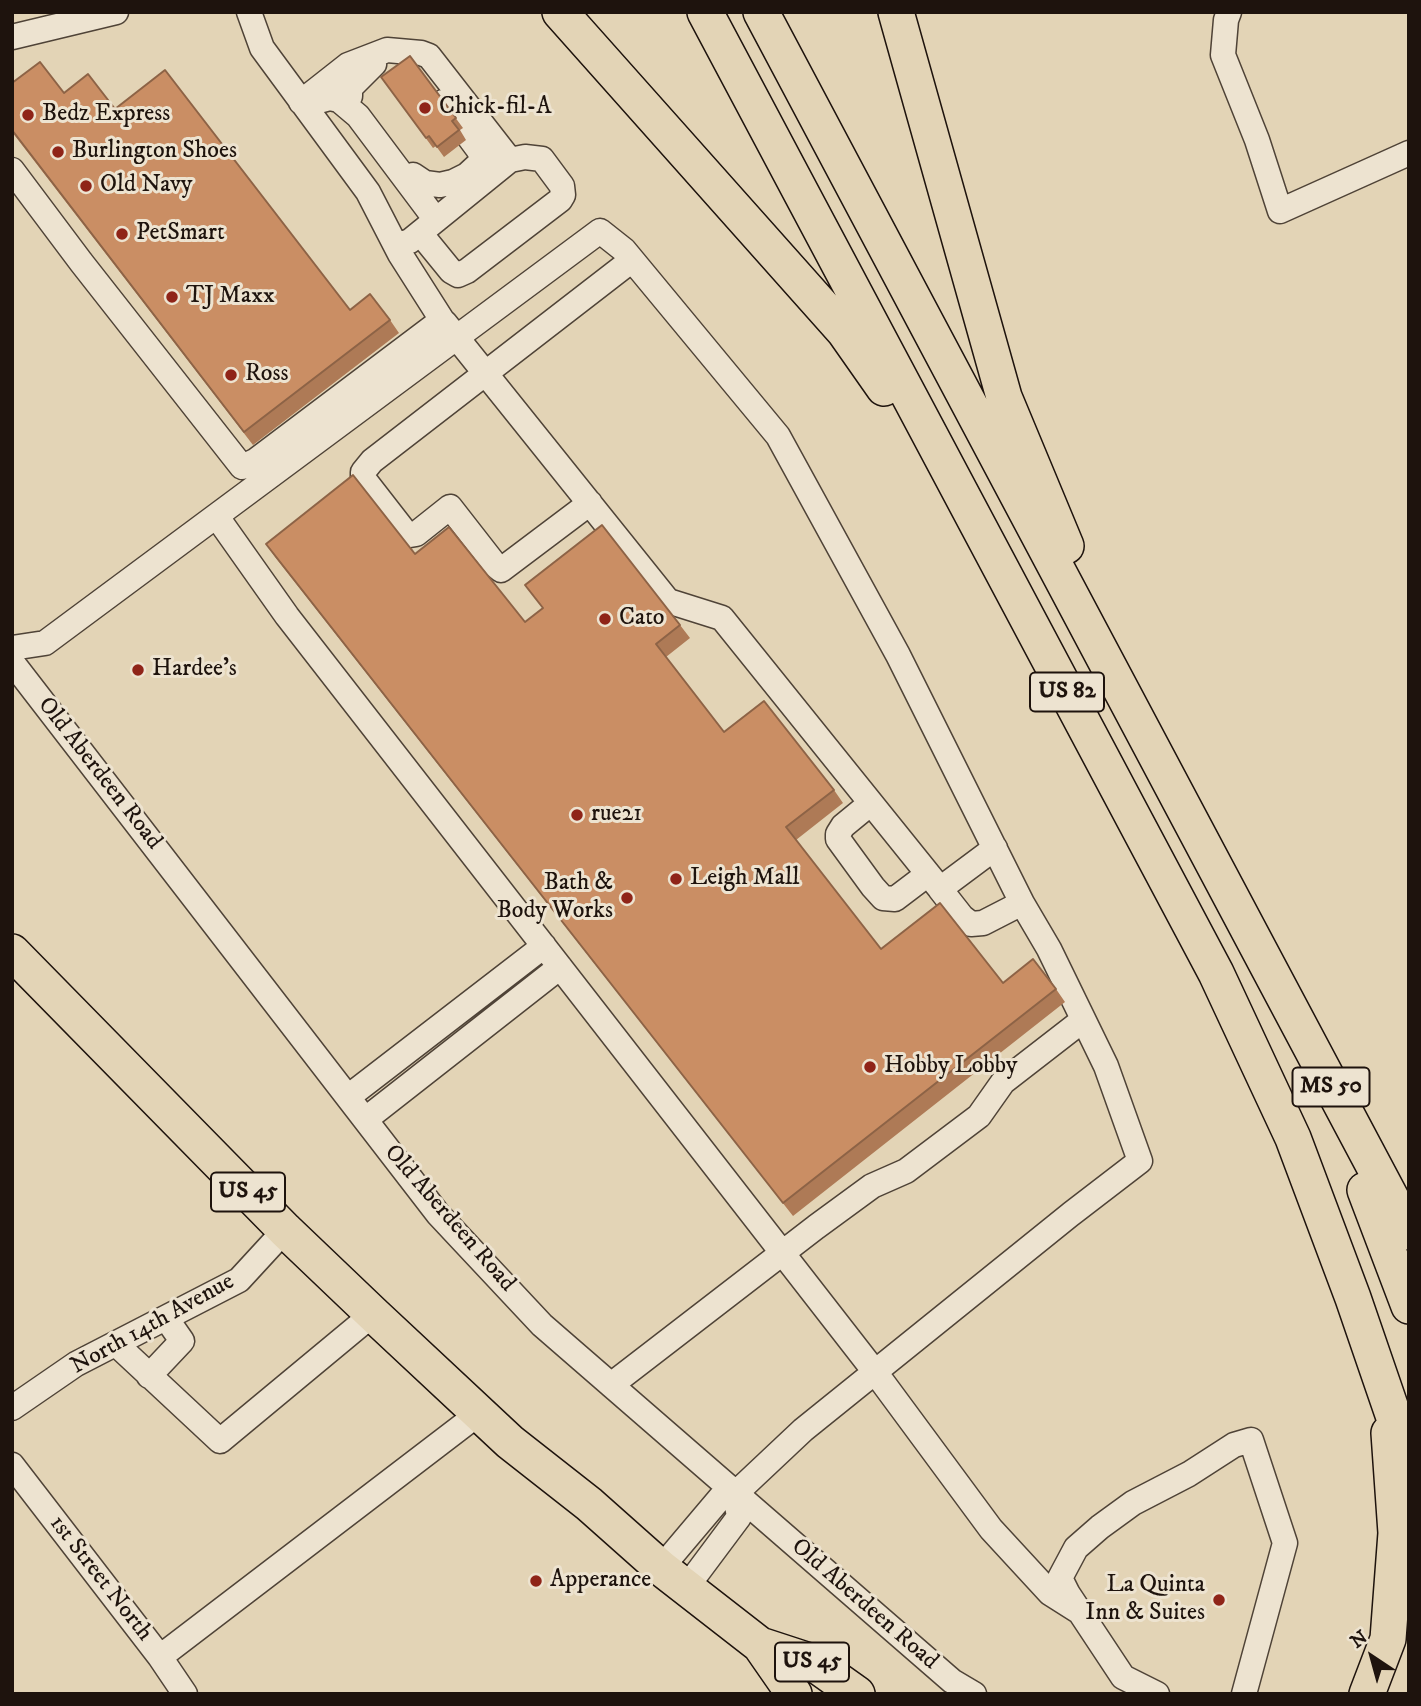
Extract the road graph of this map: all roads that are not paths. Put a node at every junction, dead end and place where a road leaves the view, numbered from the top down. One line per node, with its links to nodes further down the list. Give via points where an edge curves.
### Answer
1 (116, 12): 7 (street)
2 (249, 12): 13 (street, via 262,48)
3 (560, 12): 23 (highway, via 844,331)
4 (705, 12): 23 (highway, US 82)
5 (761, 12): 26 (highway, US 82)
6 (896, 12): 26 (highway, via 1004,397)
7 (89, 16): 9 (street)
8 (1228, 16): 14 (street, via 1223,55 1280,211)
9 (12, 37)
10 (403, 50): 11 (street, via 387,50); 12 (street, via 482,156 463,177 440,185 413,176); 15 (street, via 429,56)
11 (372, 57): 12 (street, via 374,64); 13 (street, via 348,65)
12 (344, 98): 13 (street); 17 (street)
13 (304, 105): 18 (street, via 368,192)
14 (1409, 153)
15 (510, 160): 17 (street); 17 (street, via 542,159 562,186 560,200 458,275 451,271)
16 (12, 170): 20 (street, via 242,467)
17 (428, 227): 18 (street)
18 (396, 246): 20 (street)
19 (632, 260): 20 (street, via 600,231); 21 (street); 28 (street, via 778,436 898,654)
20 (449, 328): 21 (street); 24 (street)
21 (486, 372): 22 (street); 22 (street, via 363,472 405,532 416,534 450,507 502,570)
22 (590, 503): 27 (street, via 668,600 722,618)
23 (974, 515): 48 (highway, US 82, via 1222,986 1293,1138)
24 (216, 517): 25 (street); 32 (street, via 287,616)
25 (13, 662): 36 (street, Old Aberdeen Road)
26 (1124, 696): 31 (highway, US 82)
27 (871, 803): 29 (street); 29 (street, via 843,826 838,839 873,887 883,898 895,899)
28 (995, 848): 29 (street); 30 (street)
29 (935, 882): 30 (street, via 971,924 983,923)
30 (1022, 903): 35 (street)
31 (1254, 941): 39 (highway, MS 50); 41 (highway, US 82, via 1354,1159)
32 (544, 946): 34 (street); 36 (street)
33 (12, 952): 38 (highway, US 45)
34 (560, 967): 37 (street); 40 (street)
35 (1083, 1020): 40 (street, via 1003,1082 979,1116 906,1171 872,1186); 45 (street, via 1106,1066 1140,1161)
36 (348, 1097): 37 (street, Old Aberdeen Road)
37 (366, 1119): 47 (street, Old Aberdeen Road, via 438,1214 542,1325)
38 (285, 1230): 42 (highway, US 45); 43 (street, North 14th Avenue, via 239,1280)
39 (1409, 1233)
40 (782, 1252): 45 (street); 47 (street)
41 (1409, 1306)
42 (373, 1314): 46 (street, via 220,1441); 50 (highway, US 45)
43 (166, 1318): 44 (street, North 14th Avenue); 46 (street, via 182,1341)
44 (116, 1344): 46 (street); 49 (street, North 14th Avenue, via 76,1364)
45 (875, 1371): 53 (street); 55 (street, via 991,1529 1050,1593)
46 (149, 1376)
47 (611, 1385): 53 (street, Old Aberdeen Road)
48 (1386, 1391): 51 (highway, US 82); 65 (highway, via 1396,1533 1388,1639)
49 (12, 1408)
50 (478, 1414): 54 (highway, US 45); 57 (street)
51 (1409, 1461)
52 (12, 1465): 57 (street, 1st Street North)
53 (735, 1494): 54 (street, via 739,1517); 62 (street, Old Aberdeen Road, via 953,1681)
54 (674, 1578): 56 (highway, US 45)
55 (1080, 1612): 58 (street); 64 (street, via 1060,1578 1076,1548 1132,1503 1234,1444 1251,1440 1285,1543)
56 (760, 1645): 60 (highway, US 45); 61 (highway, US 45, via 812,1662)
57 (160, 1657): 59 (street, 1st Street North)
58 (1118, 1685): 63 (street)
59 (184, 1694)
60 (794, 1694)
61 (858, 1694)
62 (974, 1694)
63 (1157, 1694)
64 (1244, 1694)
65 (1367, 1694)

